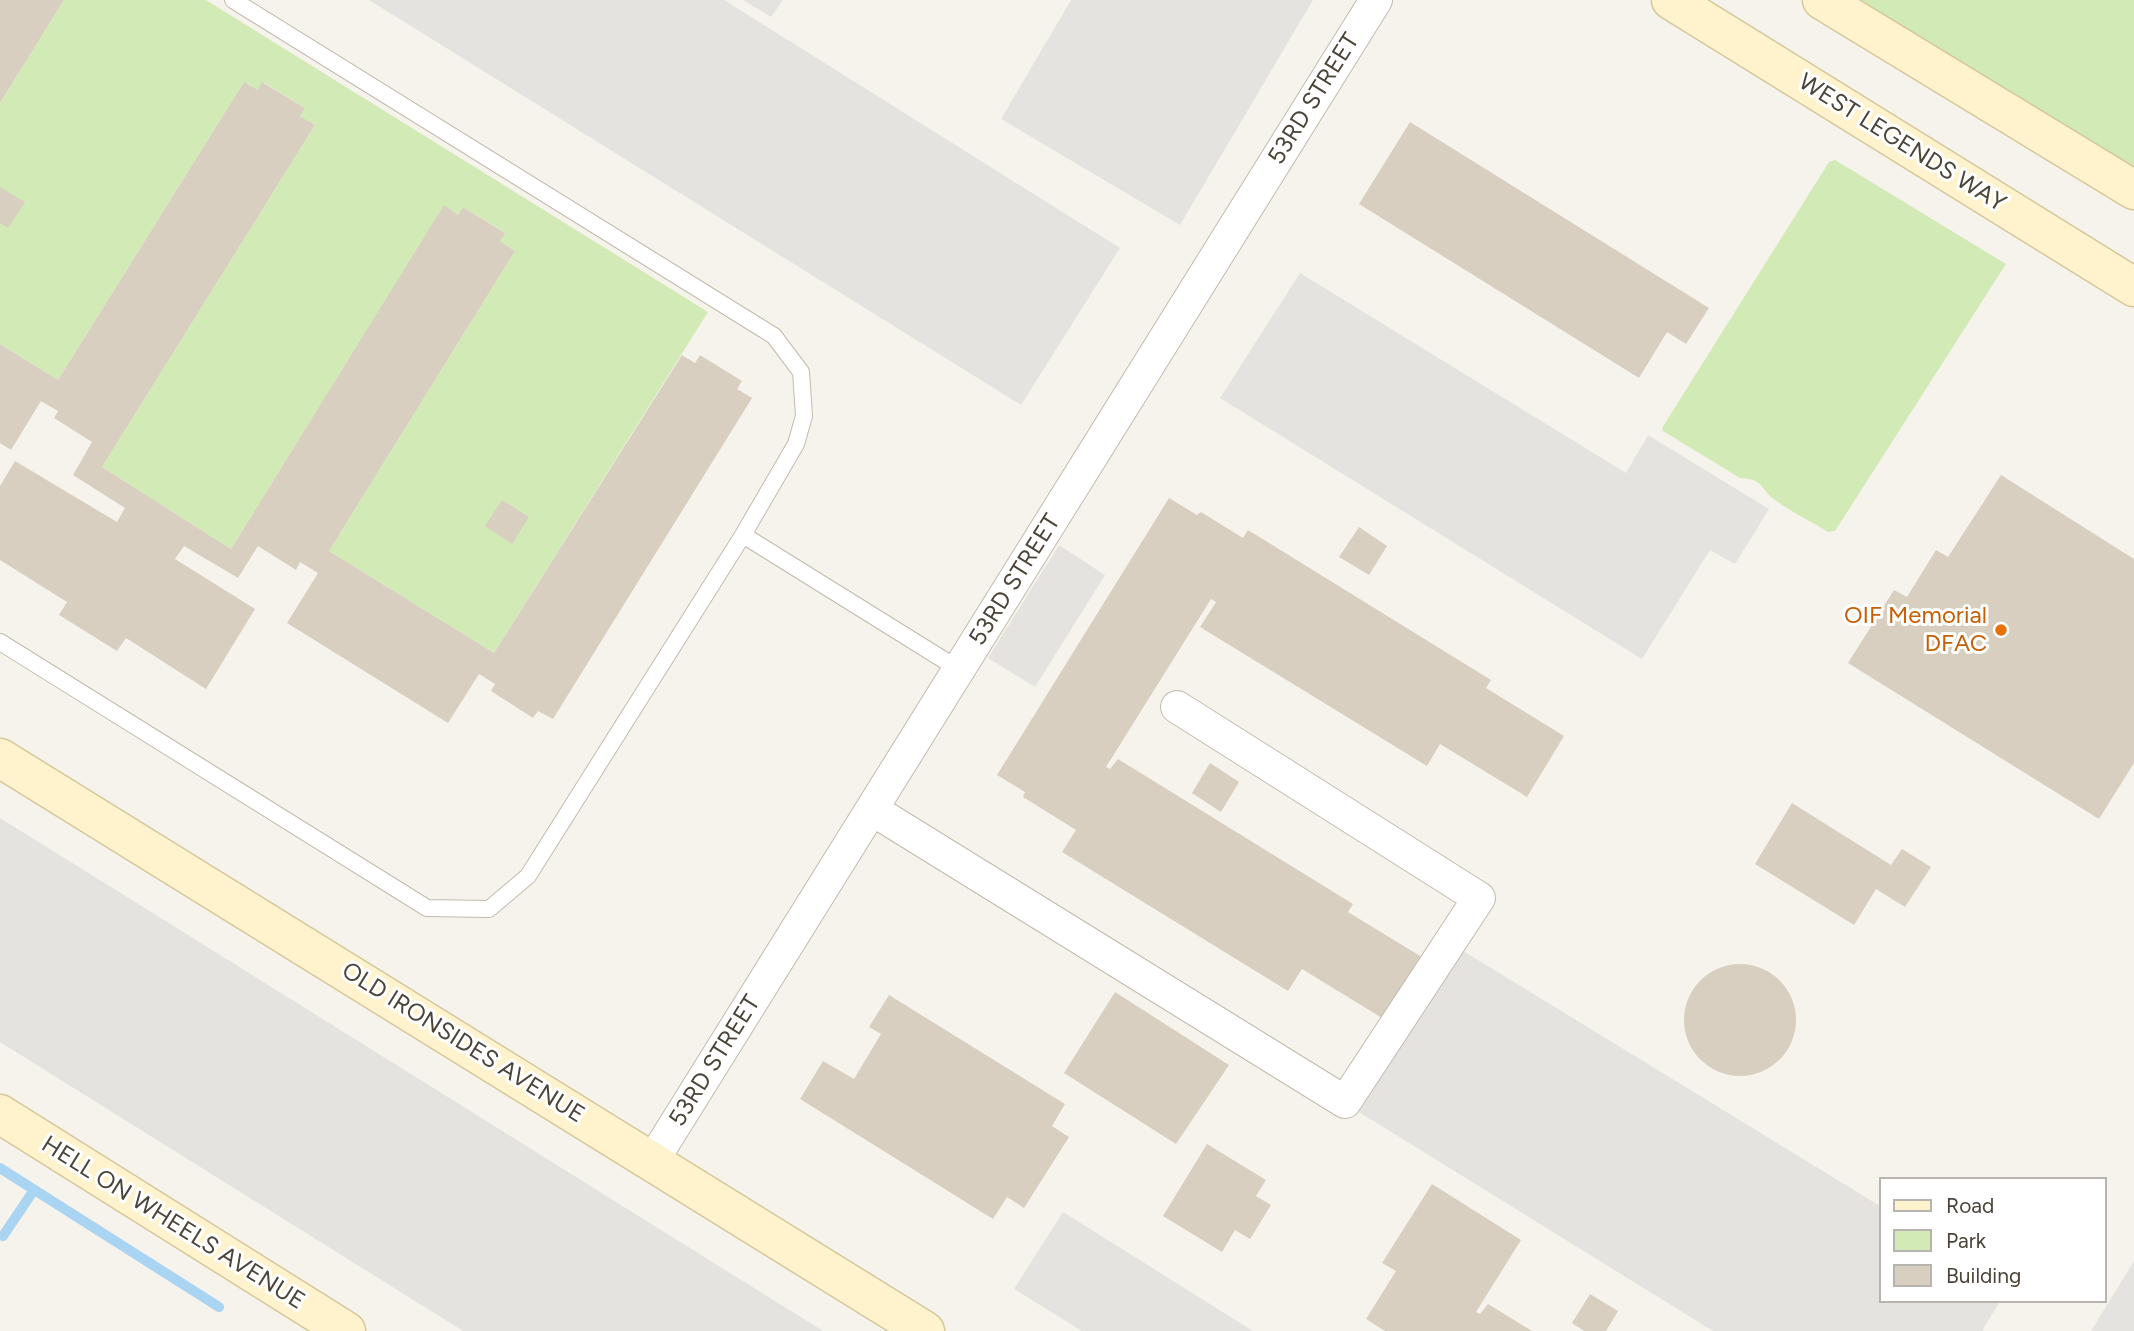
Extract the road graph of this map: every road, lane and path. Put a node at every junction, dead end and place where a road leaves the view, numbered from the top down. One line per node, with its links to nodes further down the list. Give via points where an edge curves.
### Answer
1 (233, 0): 7 (lane, via 774,336 801,372 804,416 796,444)
2 (1376, 0): 9 (street, 53RD STREET)
3 (1671, 0): 6 (street, WEST LEGENDS WAY)
4 (1822, 0): 5 (street)
5 (2134, 190)
6 (2134, 287)
7 (743, 535): 8 (lane, via 528,876 489,909 427,908); 9 (lane)
8 (0, 642)
9 (960, 670): 12 (street, 53RD STREET)
10 (1177, 707): 12 (street, via 1479,898 1345,1102)
11 (0, 758): 14 (street, OLD IRONSIDES AVENUE)
12 (873, 810): 14 (street, 53RD STREET)
13 (0, 1114): 16 (street, HELL ON WHEELS AVENUE)
14 (653, 1160): 15 (street, OLD IRONSIDES AVENUE)
15 (920, 1330)
16 (346, 1331)

